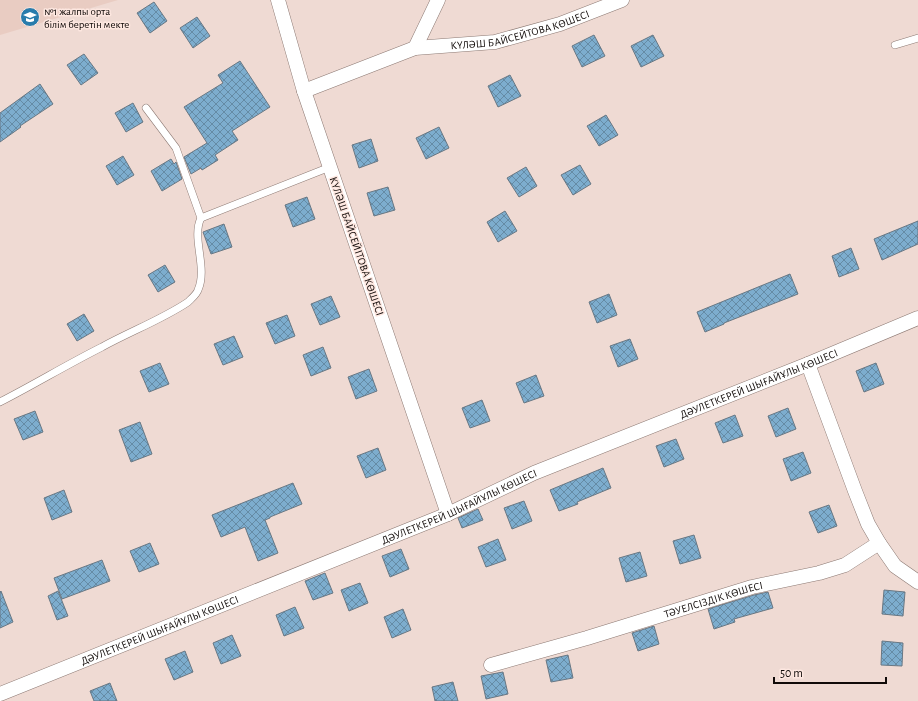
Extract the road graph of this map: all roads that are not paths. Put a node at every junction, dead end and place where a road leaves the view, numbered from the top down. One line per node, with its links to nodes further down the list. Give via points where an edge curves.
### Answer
1 (278, 0): 7 (street, КҮЛӘШ БАЙСЕЙІТОВА КӨШЕСІ)
2 (438, 0): 6 (street)
3 (622, 0): 6 (street, КҮЛӘШ БАЙСЕЙТОВА КӨШЕСІ, via 560,24 495,42)
4 (918, 38): 5 (lane)
5 (895, 45)
6 (415, 48): 7 (street)
7 (304, 91): 9 (street, КҮЛӘШ БАЙСЕЙІТОВА КӨШЕСІ)
8 (146, 108): 10 (lane, via 176,148)
9 (330, 167): 10 (lane); 14 (street, КҮЛӘШ БАЙСЕЙІТОВА КӨШЕСІ)
10 (201, 218): 13 (lane, via 198,230 202,268 198,290 190,301)
11 (918, 318): 12 (street, ДӘУЛЕТКЕРЕЙ ШЫҒАЙҰЛЫ КӨШЕСІ)
12 (808, 364): 14 (street, ДӘУЛЕТКЕРЕЙ ШЫҒАЙҰЛЫ КӨШЕСІ, via 534,473); 15 (street, via 857,498)
13 (0, 402)
14 (448, 514): 18 (street, ДӘУЛЕТКЕРЕЙ ШЫҒАЙҰЛЫ КӨШЕСІ)
15 (878, 543): 16 (street, via 895,566); 17 (street, ТӘУЕЛСІЗДІК КӨШЕСІ, via 844,565 819,573 752,588)
16 (918, 582)
17 (490, 665)
18 (0, 694)

